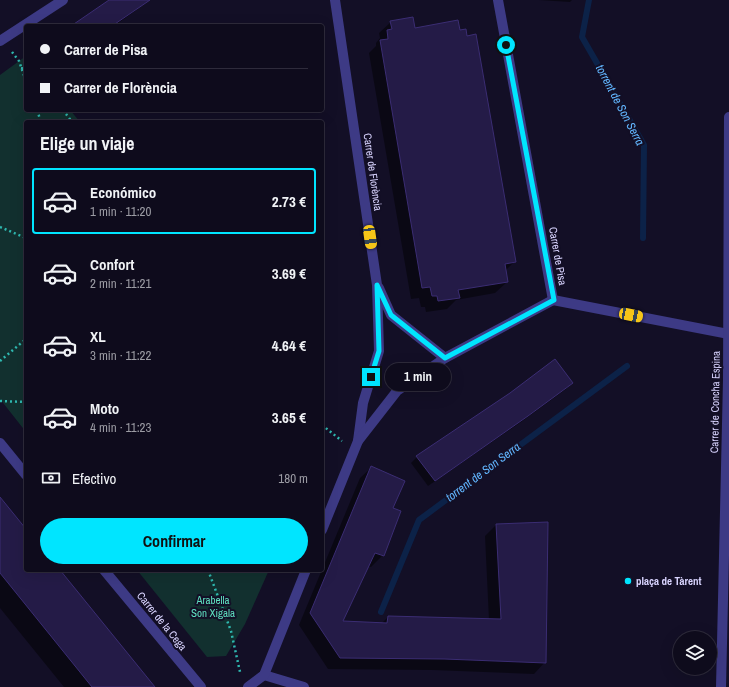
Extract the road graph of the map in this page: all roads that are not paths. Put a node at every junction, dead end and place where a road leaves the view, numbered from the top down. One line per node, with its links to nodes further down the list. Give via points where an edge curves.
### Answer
1 (63, 0): 4 (street)
2 (335, 0): 8 (street, Carrer de Florència)
3 (498, 0): 9 (street, Carrer de Pisa)
4 (26, 24)
5 (24, 25): 6 (street)
6 (1, 40)
7 (729, 118): 10 (street, Carrer de Concha Espina)
8 (377, 285): 11 (street, via 391,315); 13 (street, Carrer de Florència, via 379,351 363,404)
9 (554, 300): 10 (street); 11 (street, Carrer de Pisa)
10 (729, 334): 22 (street, Carrer de Concha Espina)
11 (445, 358): 13 (street, Carrer de Pisa, via 397,391)
12 (0, 443): 14 (street)
13 (356, 445): 15 (street)
14 (24, 473)
15 (324, 525)
16 (106, 572): 19 (street, Carrer de la Cega)
17 (305, 572): 18 (street)
18 (264, 675): 20 (street); 21 (street)
19 (201, 687)
20 (248, 687)
21 (304, 687)
22 (721, 687)

